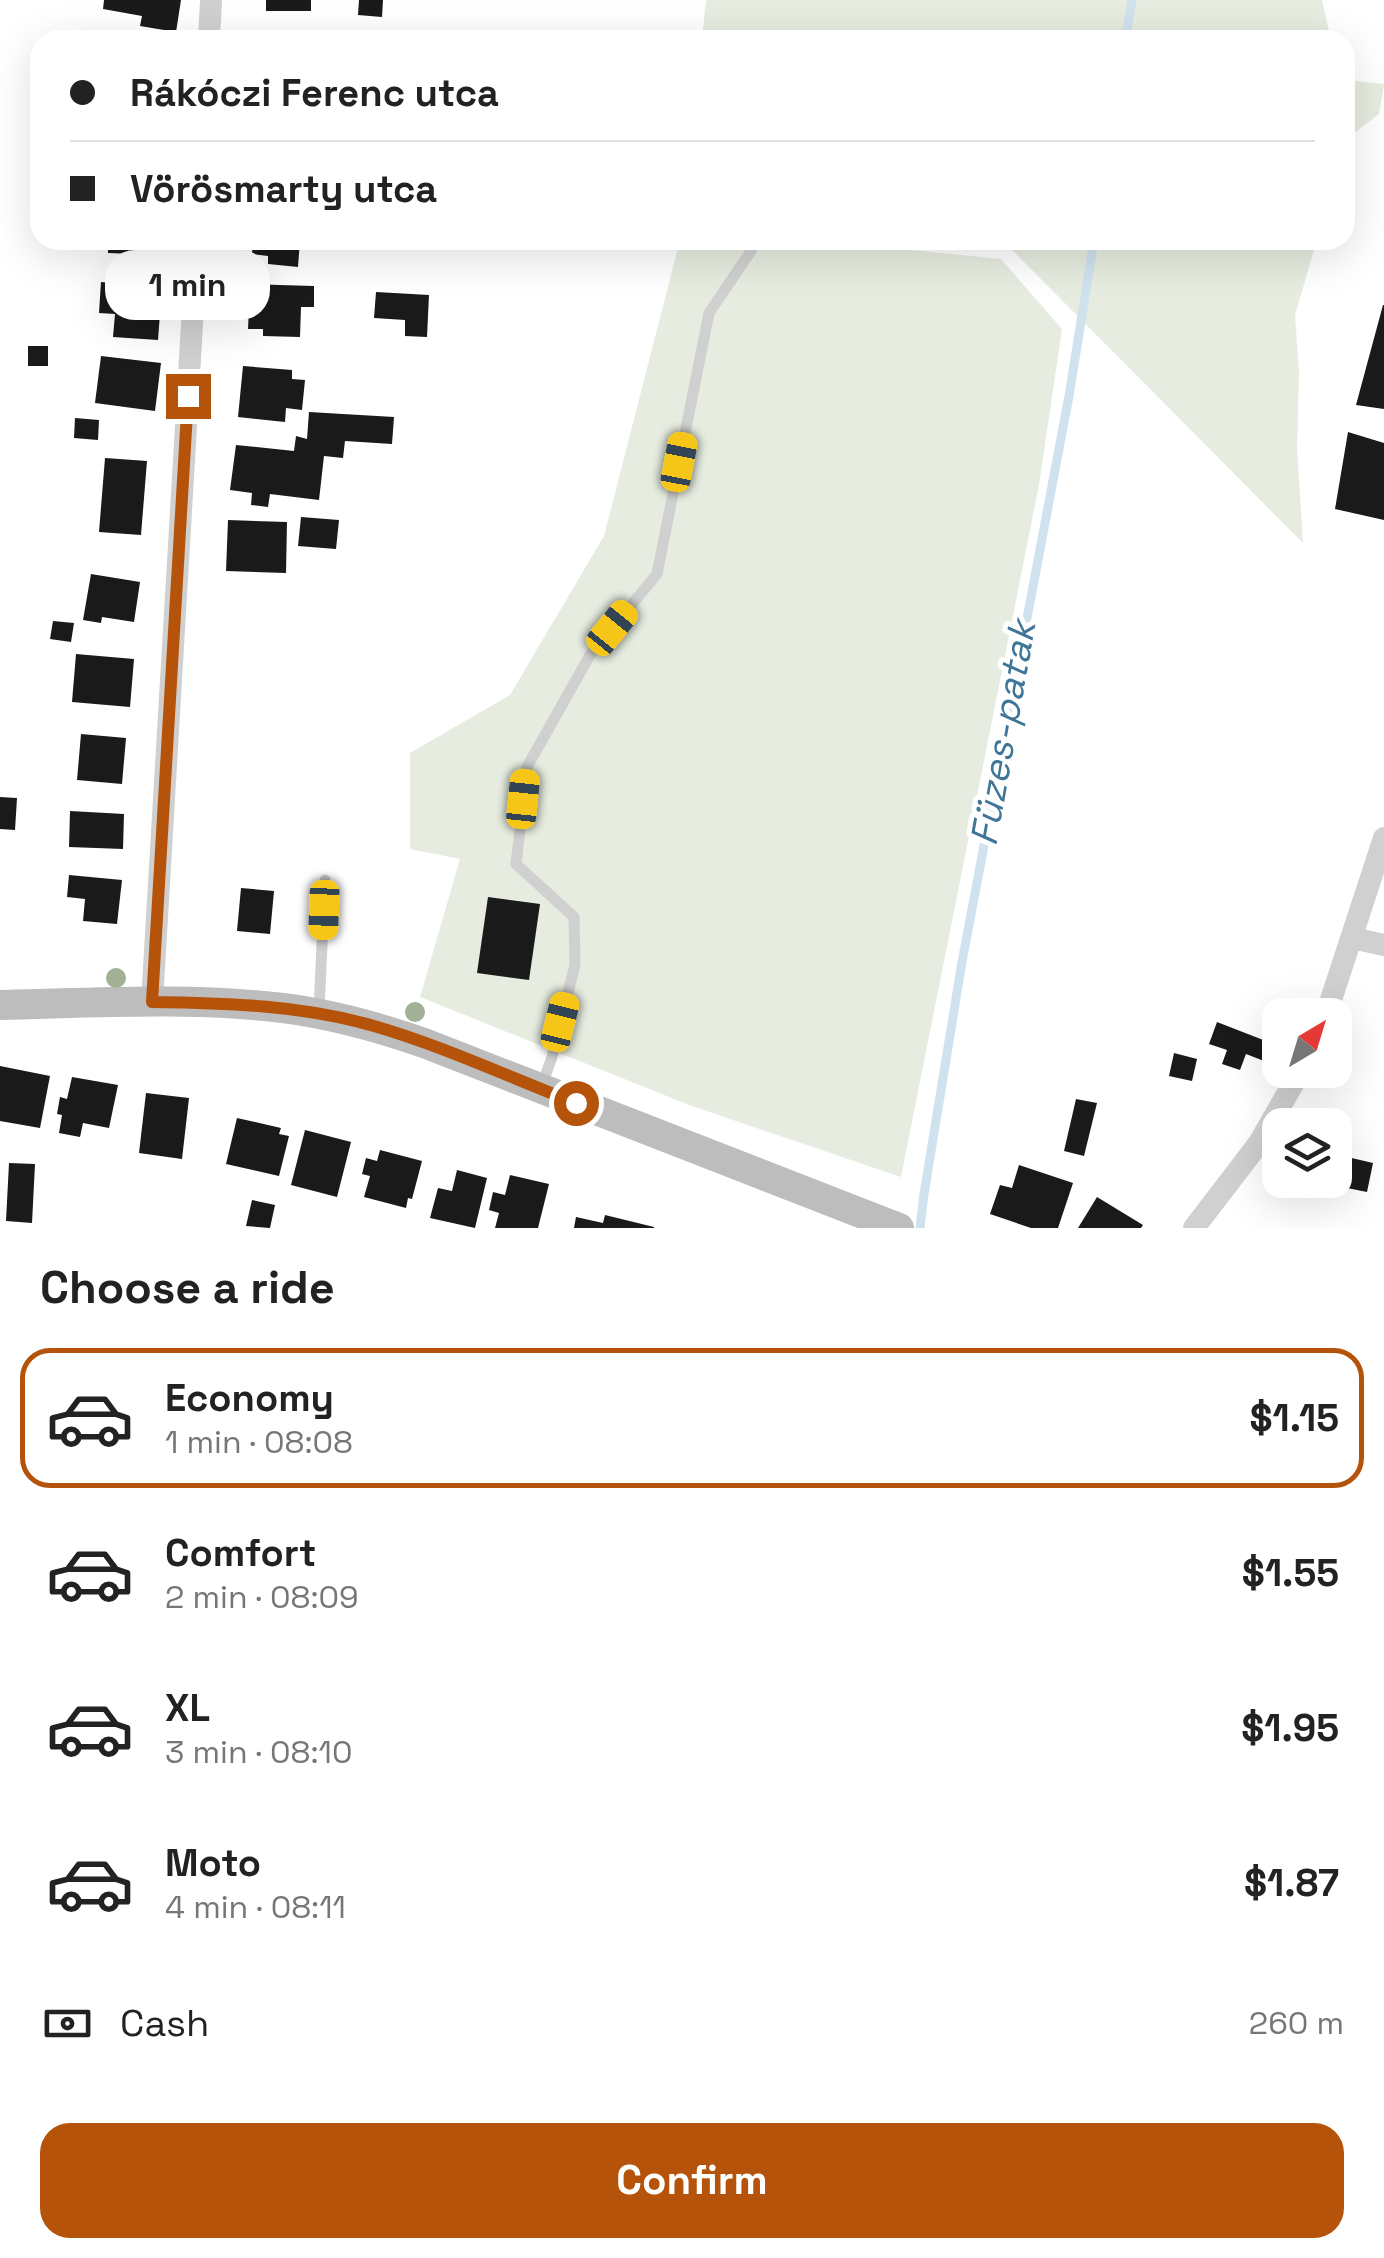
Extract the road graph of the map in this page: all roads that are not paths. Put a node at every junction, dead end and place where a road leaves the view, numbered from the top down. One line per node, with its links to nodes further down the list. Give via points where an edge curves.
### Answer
1 (211, 0): 2 (street)
2 (210, 30)
3 (196, 250): 10 (street)
4 (751, 251): 14 (lane, via 709,314 657,574 590,655 527,766 516,864 574,917 574,965)
5 (1384, 838): 7 (street)
6 (324, 880): 12 (lane)
7 (1352, 938): 8 (street); 9 (street)
8 (1384, 945)
9 (1332, 998)
10 (152, 1002): 11 (main road); 12 (main road)
11 (0, 1006)
12 (319, 1014): 14 (main road, via 424,1043)
13 (1291, 1088): 16 (street, via 1259,1143)
14 (541, 1089): 15 (main road)
15 (898, 1228)
16 (1194, 1228)

